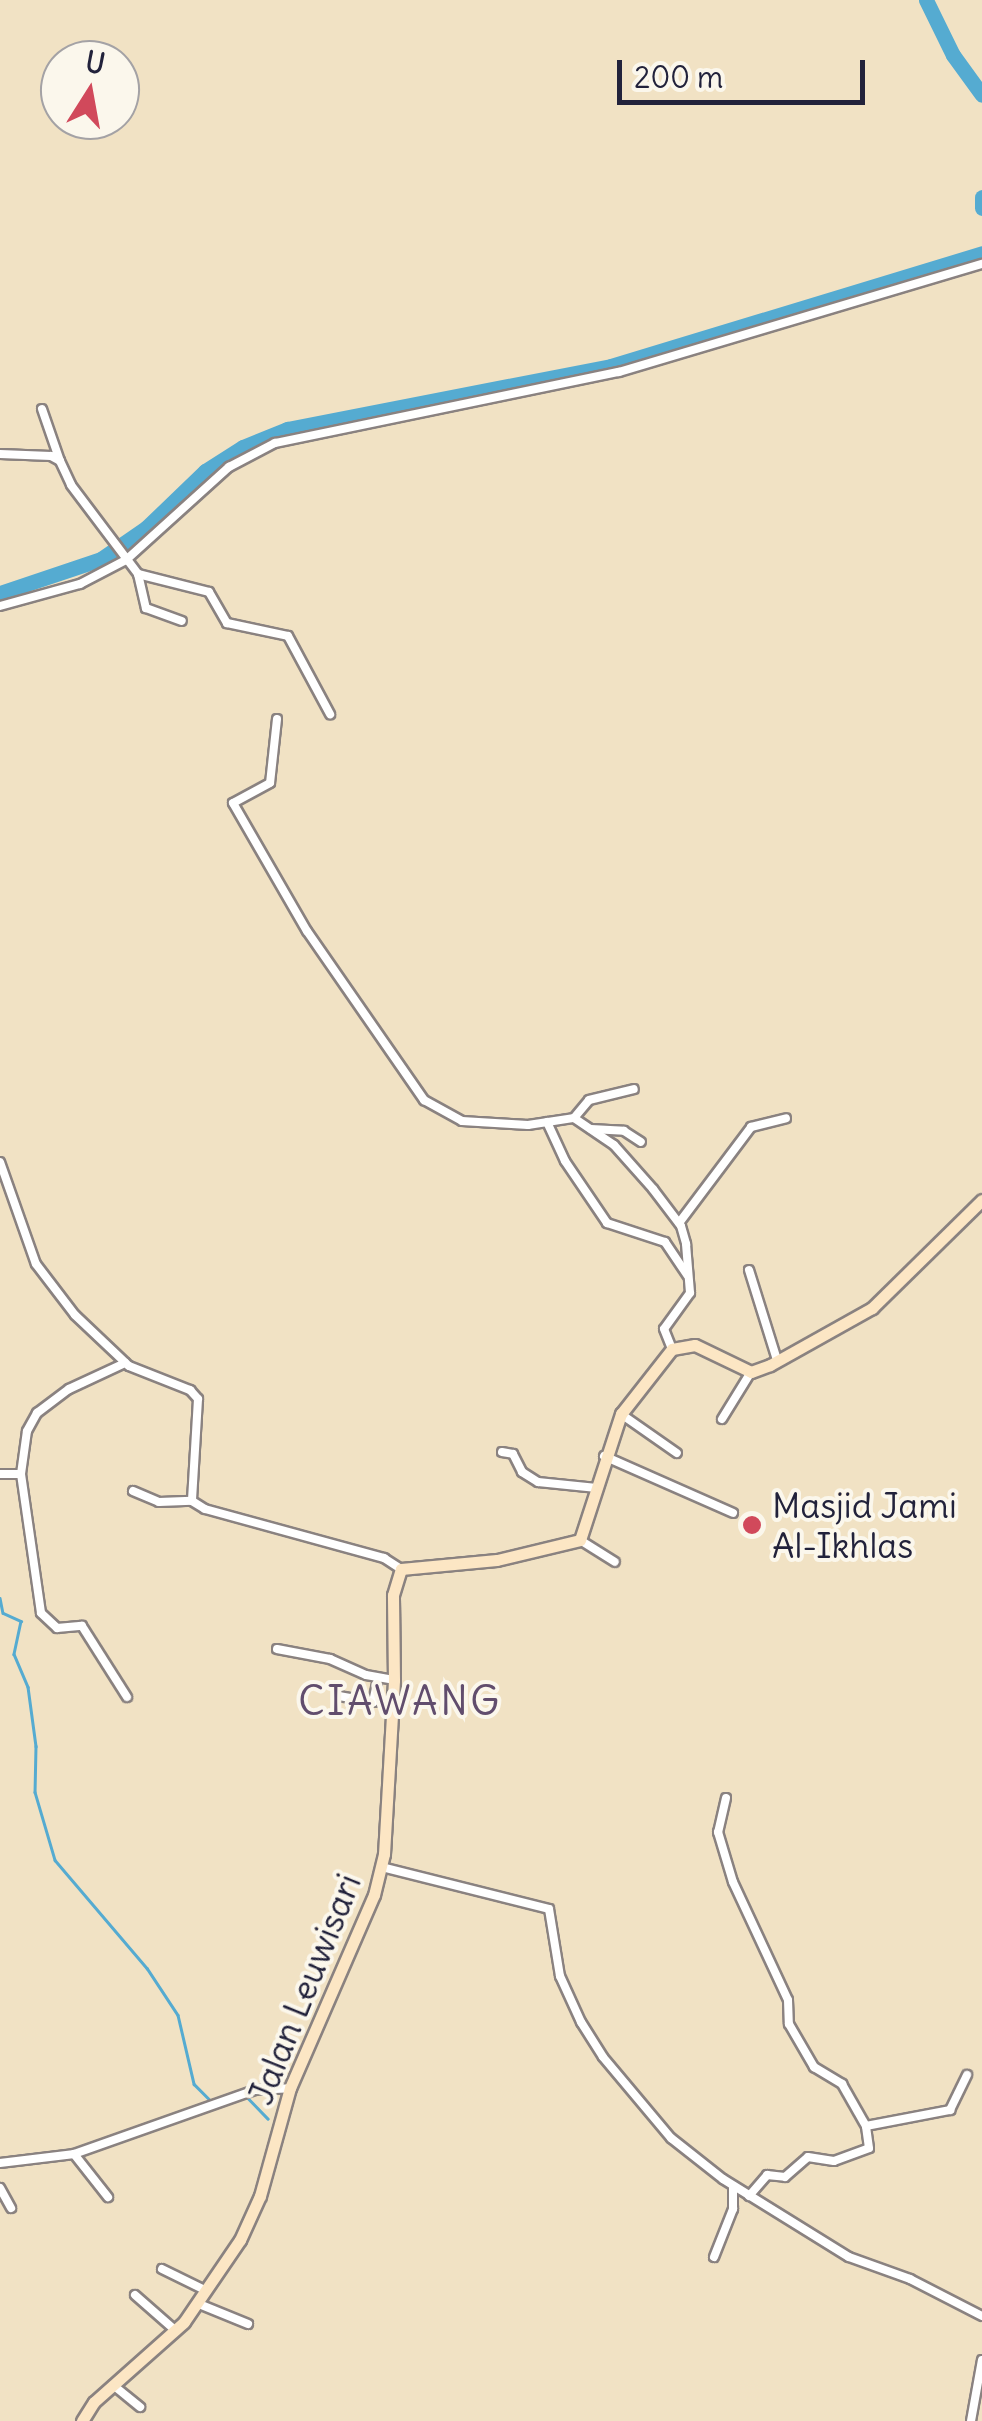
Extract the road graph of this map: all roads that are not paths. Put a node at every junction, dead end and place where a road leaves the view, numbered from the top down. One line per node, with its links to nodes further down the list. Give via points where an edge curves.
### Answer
1 (982, 264): 5 (street, via 619,372 274,443 229,467)
2 (42, 409): 4 (street)
3 (0, 454): 4 (street)
4 (60, 461): 5 (street)
5 (126, 560): 6 (street); 7 (street, via 80,584)
6 (138, 574): 8 (street, via 146,608); 9 (street, via 209,592 227,623 284,632)
7 (0, 606)
8 (182, 621)
9 (330, 714)
10 (277, 719): 14 (street, via 270,783 234,802 327,962 424,1100 462,1121)
11 (634, 1089): 12 (street, via 590,1100)
12 (574, 1118): 14 (street); 15 (street)
13 (786, 1118): 19 (street, via 750,1127)
14 (547, 1122): 21 (street, via 607,1223 665,1242)
15 (591, 1129): 16 (street, via 624,1130); 19 (street, via 614,1145)
16 (641, 1142)
17 (0, 1162): 24 (street, via 36,1264)
18 (982, 1200): 23 (main road, via 872,1308)
19 (679, 1223): 21 (street)
20 (749, 1270): 23 (street)
21 (688, 1276): 22 (street, via 689,1296 664,1329)
22 (672, 1349): 25 (main road, via 695,1345); 26 (main road)
23 (777, 1360): 25 (main road)
24 (125, 1363): 32 (street, via 68,1389 37,1413 27,1432); 35 (street, via 198,1399)
25 (750, 1372): 27 (street)
26 (622, 1414): 29 (street); 30 (main road)
27 (722, 1419)
28 (502, 1452): 33 (street, via 538,1482)
29 (677, 1454)
30 (604, 1456): 33 (main road); 36 (street)
31 (0, 1474): 32 (street)
32 (22, 1474): 44 (street, via 42,1617 59,1628 82,1626)
33 (597, 1488): 37 (main road)
34 (133, 1491): 35 (street, via 159,1502)
35 (192, 1501): 39 (street, via 384,1558)
36 (733, 1512)
37 (580, 1540): 38 (street); 39 (main road, via 496,1560)
38 (615, 1562)
39 (401, 1569): 42 (main road, Jalan Leuwisari, via 393,1595)
40 (277, 1649): 41 (street, via 330,1659)
41 (378, 1679): 42 (street); 43 (street, via 373,1702)
42 (394, 1680): 46 (main road, Jalan Leuwisari)
43 (339, 1696)
44 (127, 1697)
45 (726, 1798): 49 (street, via 718,1832 733,1882 788,2000 789,2024 814,2066 842,2084)
46 (382, 1867): 48 (main road, Jalan Leuwisari); 52 (street, via 549,1909 564,1990 592,2041 671,2138)
47 (966, 2075): 49 (street, via 946,2112)
48 (290, 2088): 50 (street, via 266,2088); 59 (main road, Jalan Leuwisari, via 253,2216)
49 (866, 2126): 54 (street, via 869,2148 834,2161 808,2157 785,2177 767,2175)
50 (74, 2154): 51 (street); 55 (street)
51 (0, 2162)
52 (733, 2186): 54 (street); 57 (street, via 733,2209)
53 (0, 2188): 56 (street)
54 (749, 2196): 62 (street, via 848,2257)
55 (108, 2197)
56 (11, 2208)
57 (714, 2257)
58 (162, 2269): 59 (street)
59 (207, 2291): 61 (main road, Jalan Leuwisari)
60 (135, 2296): 64 (street)
61 (199, 2304): 63 (street); 64 (main road, Jalan Leuwisari)
62 (982, 2316)
63 (248, 2324)
64 (176, 2330): 66 (main road, Jalan Leuwisari)
65 (982, 2360): 69 (street)
66 (113, 2386): 67 (street); 68 (main road, Jalan Leuwisari)
67 (140, 2407)
68 (82, 2421)
69 (971, 2421)

